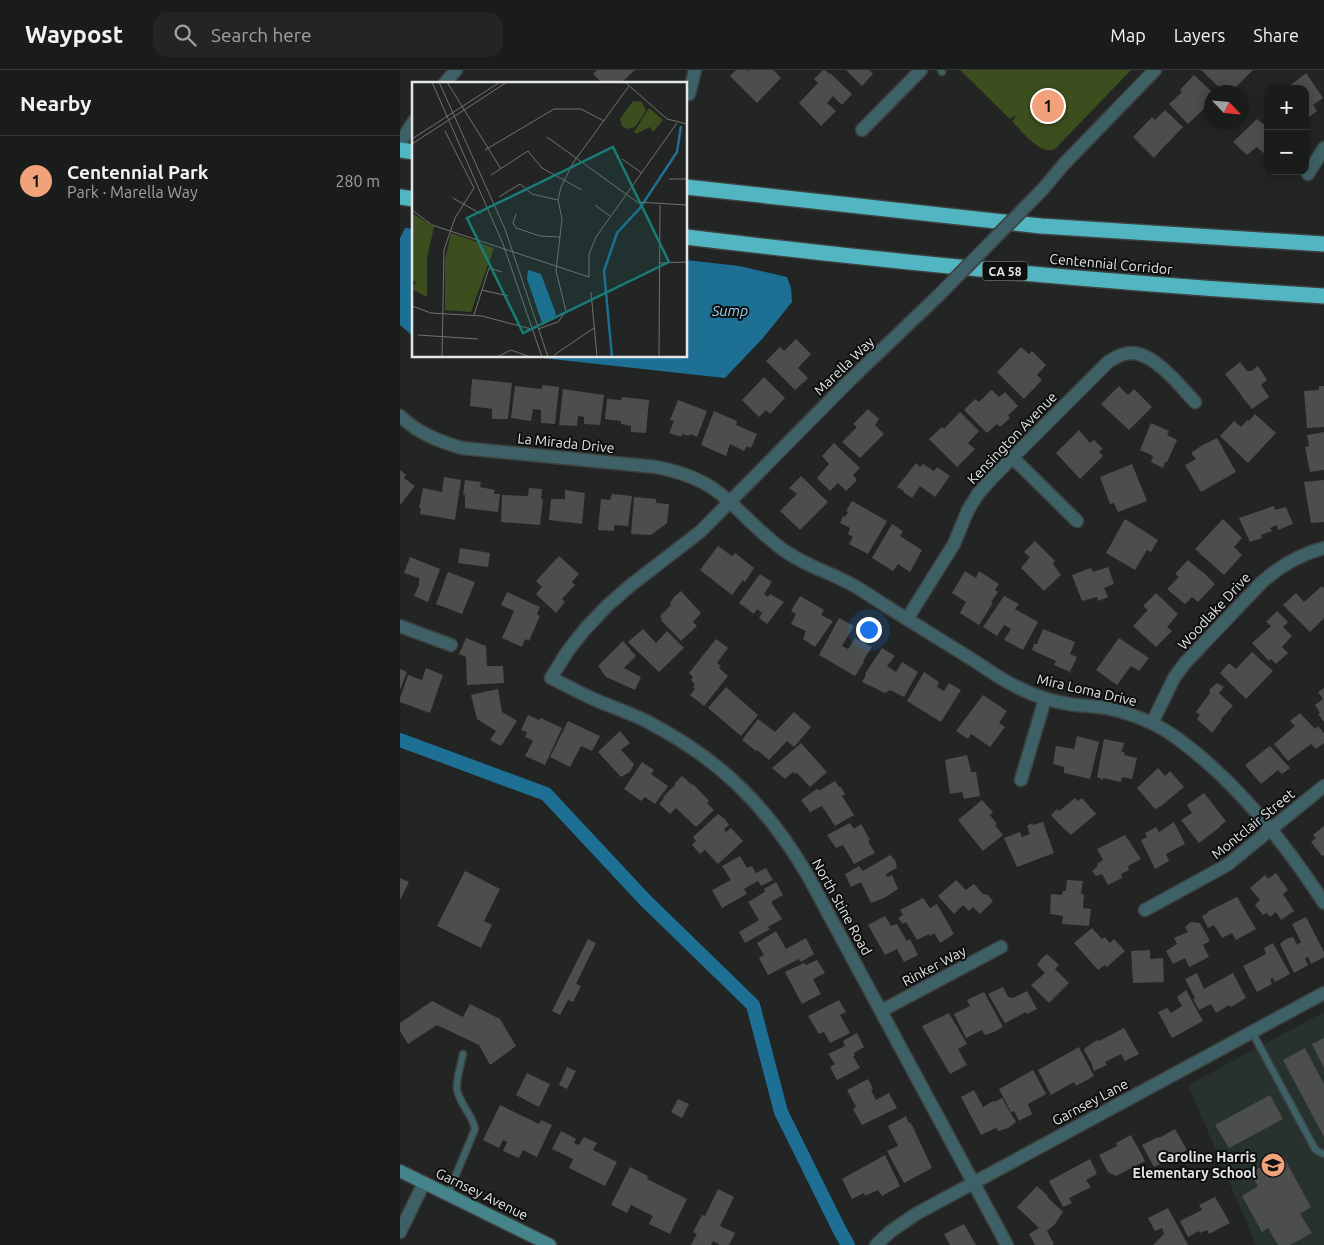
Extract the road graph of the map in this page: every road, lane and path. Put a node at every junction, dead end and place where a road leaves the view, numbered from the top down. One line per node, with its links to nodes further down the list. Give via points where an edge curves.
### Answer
1 (456, 70): 5 (street)
2 (695, 70): 6 (street)
3 (921, 70): 8 (street)
4 (1155, 70): 19 (street, Marella Way, bridge, via 938,296)
5 (446, 82)
6 (689, 94)
7 (412, 124): 9 (street)
8 (862, 130)
9 (400, 143)
10 (1324, 148): 11 (street)
11 (1309, 172)
12 (688, 187): 14 (highway, via 1041,226)
13 (688, 237): 15 (highway, Centennial Corridor / CA 58, via 983,270)
14 (1324, 244)
15 (1324, 296)
16 (1195, 402): 18 (street, Kensington Avenue, via 1154,361 1133,353 1122,354 1108,362)
17 (400, 416): 19 (street, La Mirada Drive, via 426,435 462,448 676,471 696,479)
18 (1012, 457): 20 (street); 22 (street, Kensington Avenue, via 978,494 954,544)
19 (730, 502): 22 (street, Mira Loma Drive, via 768,539 789,554 848,582); 25 (street, Marella Way, via 701,531 608,605 586,628)
20 (1077, 521)
21 (1324, 548): 27 (street, Woodlake Drive, via 1286,564 1262,582 1185,663 1174,678)
22 (907, 619): 26 (street, Mira Loma Drive, via 1014,686)
23 (406, 629): 24 (street)
24 (451, 645)
25 (551, 678): 35 (street, North Stine Road, via 674,736 700,753 749,795 792,849)
26 (1045, 699): 27 (street, Mira Loma Drive, via 1105,708); 28 (street)
27 (1152, 724): 30 (street, Mira Loma Drive, via 1191,749)
28 (1021, 780)
29 (1324, 786): 30 (street, Montclair Street)
30 (1271, 830): 31 (street, Mira Loma Drive); 32 (street, Montclair Street, via 1227,865)
31 (1324, 903)
32 (1145, 910)
33 (1001, 947): 35 (street, Rinker Way)
34 (1324, 993): 36 (street, Garnsey Lane)
35 (881, 1011): 40 (street, North Stine Road)
36 (1252, 1032): 38 (lane, via 1315,1149); 40 (street, Garnsey Lane)
37 (463, 1054): 42 (lane, via 457,1088 475,1129)
38 (1324, 1154)
39 (400, 1171): 41 (street, Garnsey Avenue)
40 (973, 1182): 45 (street, Garnsey Lane, via 916,1214); 46 (street, North Stine Road)
41 (424, 1183): 42 (street, Garnsey Avenue); 43 (street)
42 (448, 1194): 44 (street, Garnsey Avenue)
43 (400, 1232)
44 (550, 1245)
45 (876, 1245)
46 (1007, 1245)

